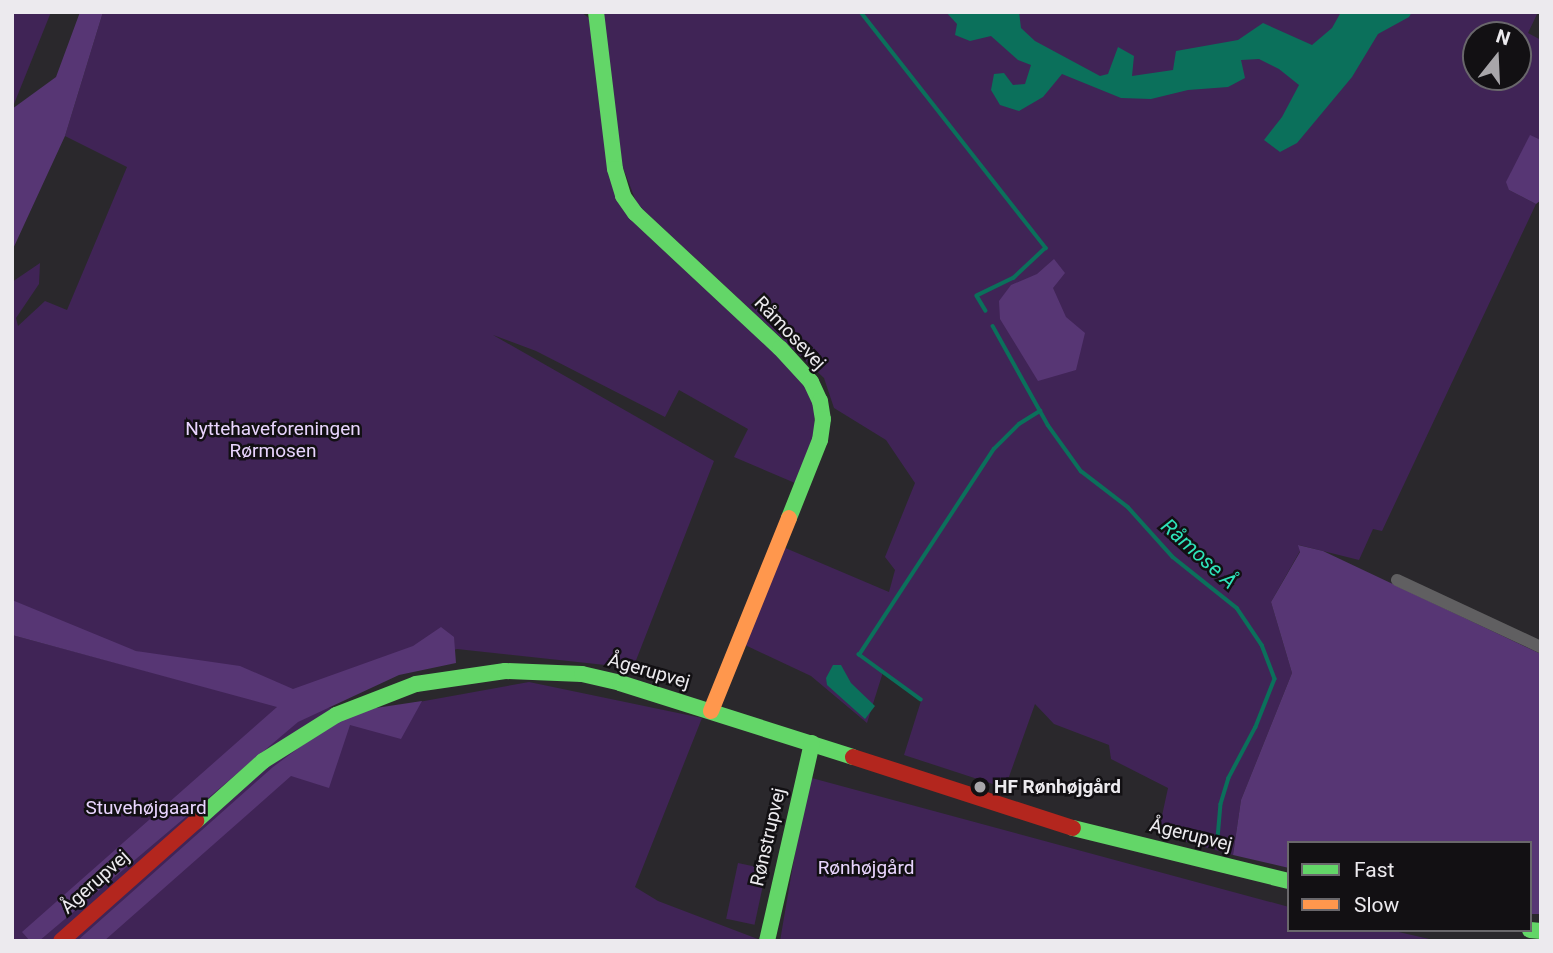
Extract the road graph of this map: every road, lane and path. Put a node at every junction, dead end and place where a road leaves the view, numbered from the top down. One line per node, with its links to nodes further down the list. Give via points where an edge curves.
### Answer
1 (596, 12): 4 (street, Råmosevej, via 615,169 624,196 635,213 811,382 823,419 820,440)
2 (1397, 580): 3 (street)
3 (1541, 647)
4 (711, 711): 5 (street, Ågerupvej); 7 (street, Ågerupvej, via 607,680 538,671 465,675 416,684 326,720 263,761)
5 (812, 743): 6 (street, Ågerupvej, via 1077,829); 8 (street, Rønstrupvej)
6 (1287, 881)
7 (61, 941)
8 (767, 941)

